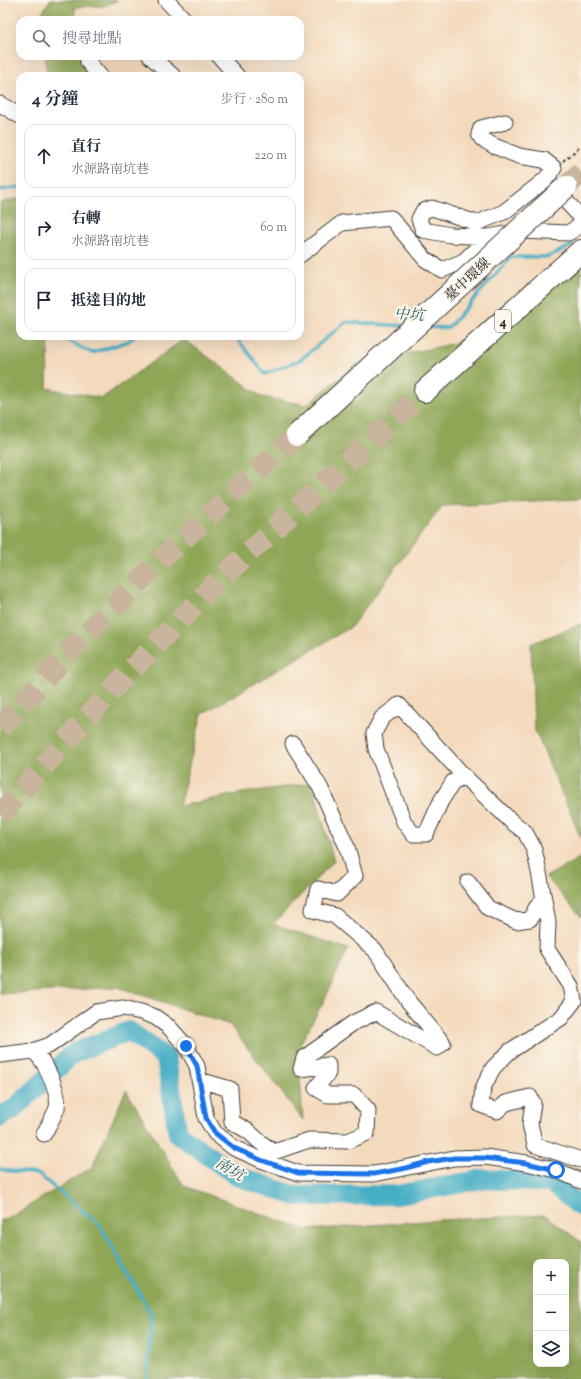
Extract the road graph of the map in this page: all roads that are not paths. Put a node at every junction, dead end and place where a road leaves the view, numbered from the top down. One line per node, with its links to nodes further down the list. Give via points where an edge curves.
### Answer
1 (166, 0): 2 (street)
2 (181, 16)
3 (88, 60): 6 (street)
4 (155, 60): 7 (street)
5 (223, 60): 8 (street)
6 (97, 72)
7 (168, 72)
8 (233, 72)
9 (0, 104): 10 (street)
10 (16, 114)
11 (504, 122): 15 (street, via 481,128 479,134 482,139 519,156 544,160 554,168 545,180 504,212 477,223 432,208 423,211 419,219 423,230 451,235)
12 (562, 190): 13 (street); 19 (highway, 臺中環線, bridge)
13 (581, 217)
14 (581, 225): 15 (street, via 568,234 522,231)
15 (490, 237): 17 (street, via 464,261 442,270 425,258 391,218 342,223)
16 (581, 251): 18 (highway, 4)
17 (304, 252)
18 (425, 391)
19 (297, 435)
20 (292, 744): 26 (street, via 320,787 347,847 354,876 337,894 318,889 313,910 335,916 375,950 408,1001 443,1043 437,1048 376,1012 353,1023 304,1058 302,1069 328,1065 328,1073 316,1088 328,1094 354,1095 368,1110 367,1133 348,1141 309,1140 274,1152 232,1122 230,1089)
21 (464, 776): 21 (street, via 398,705 382,718 374,733 376,749 404,822 413,834 426,834 453,782); 23 (street, via 525,832 534,848)
22 (468, 882): 23 (street, via 488,908 516,921 530,919)
23 (544, 899): 28 (street, via 548,922 547,949 571,986 574,1002 561,1018 510,1051 493,1068 483,1088 481,1105 497,1111 506,1103 530,1096 533,1103 530,1124 535,1145)
24 (36, 1053): 25 (street); 26 (street, via 96,1012 123,1008 155,1017 169,1027 190,1052 197,1066); 27 (street, via 55,1088 57,1107)
25 (0, 1055)
26 (199, 1080): 29 (street, via 206,1118 215,1133 234,1148 298,1173 374,1174 454,1158 484,1158 548,1168)
27 (44, 1134)
28 (581, 1160)
29 (581, 1181)

